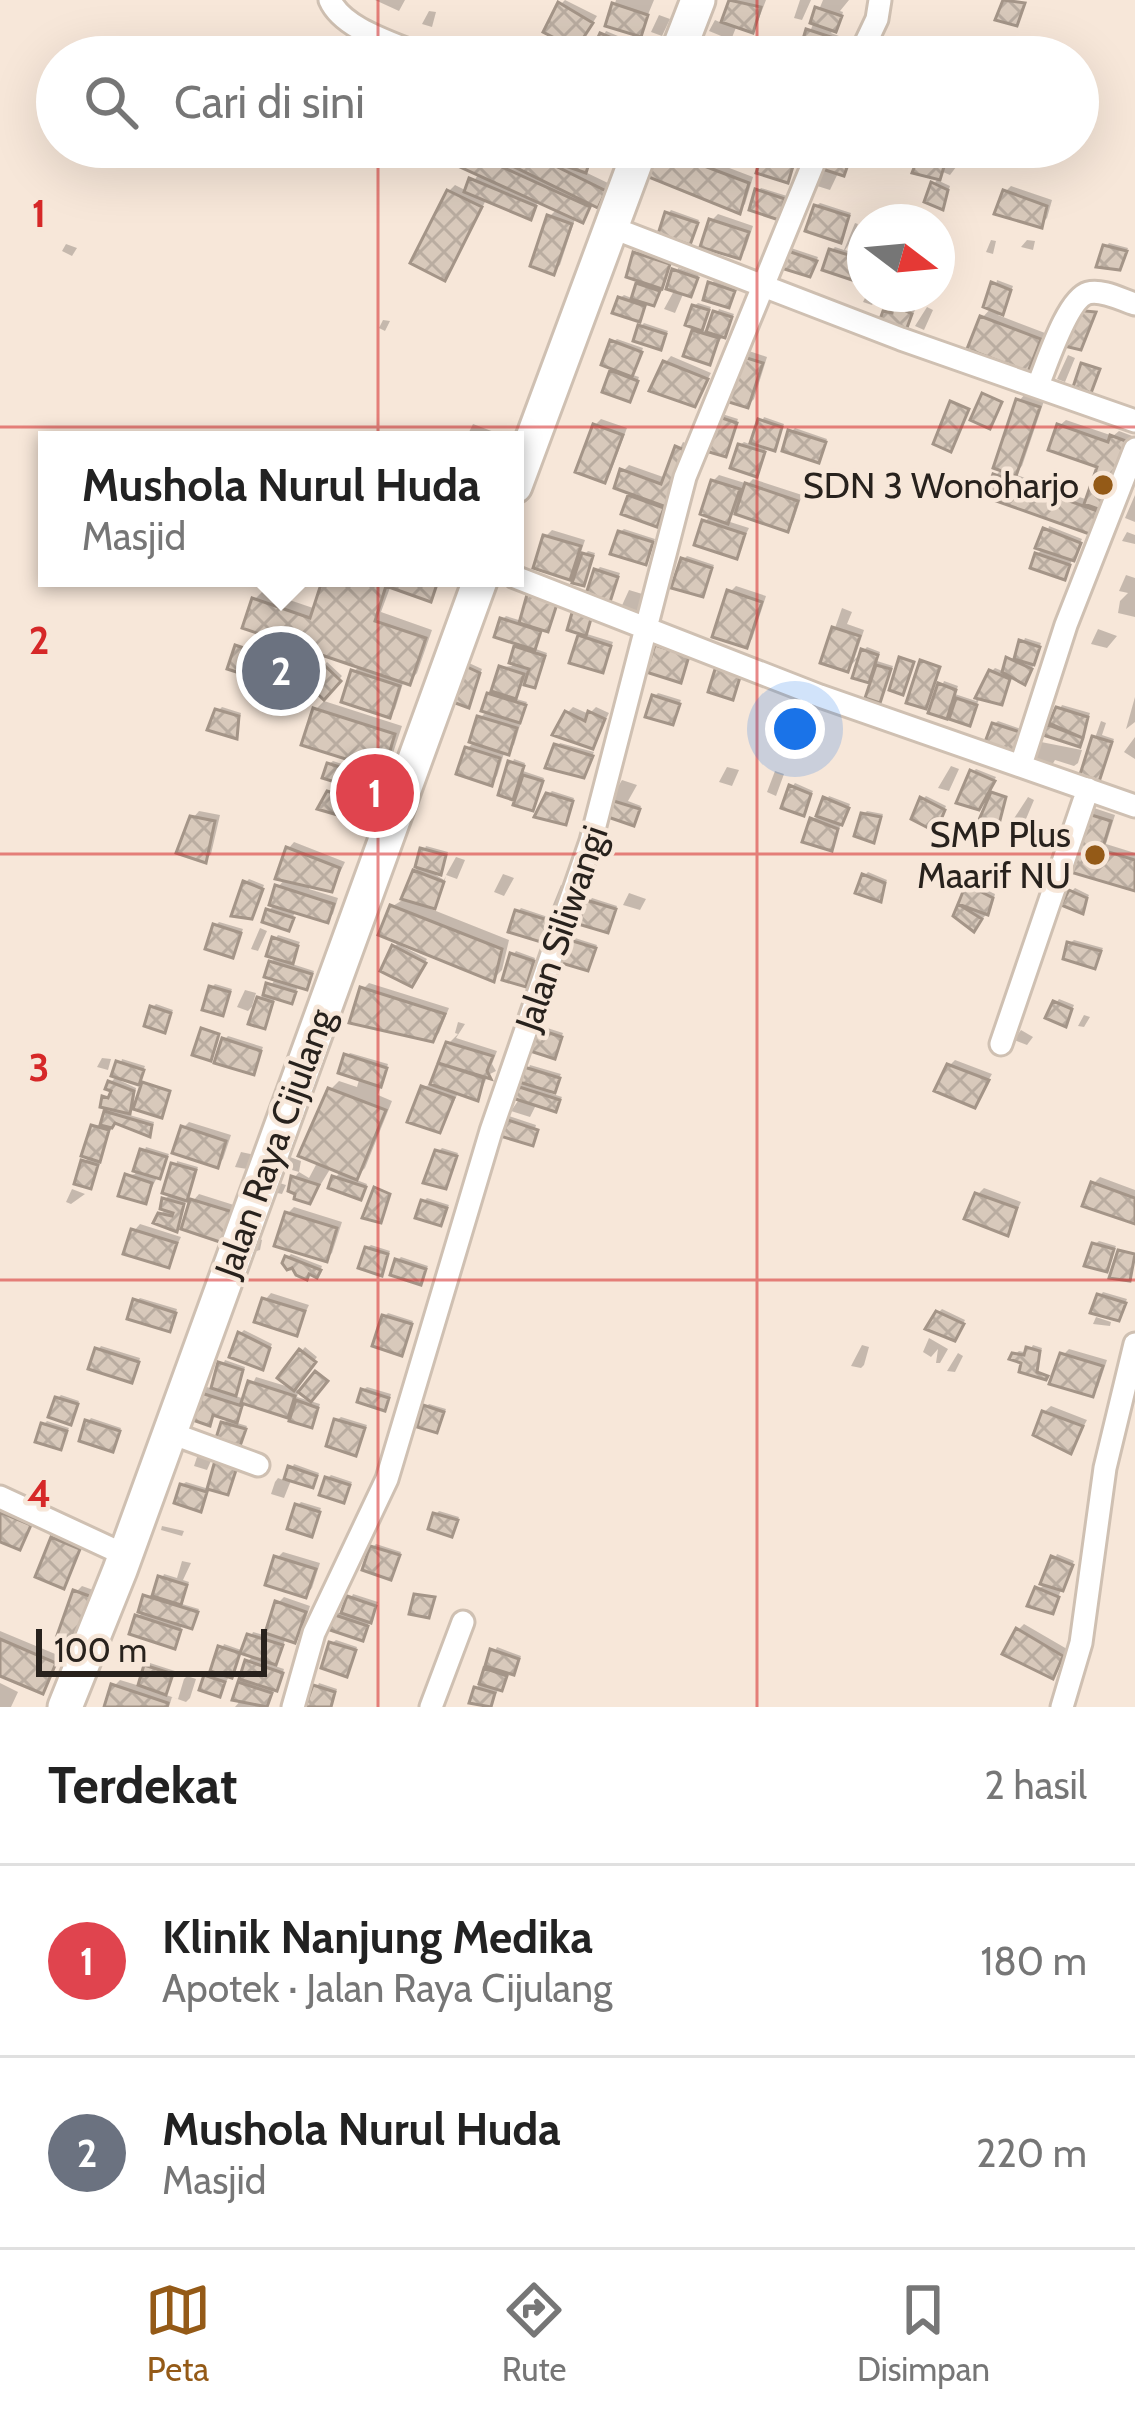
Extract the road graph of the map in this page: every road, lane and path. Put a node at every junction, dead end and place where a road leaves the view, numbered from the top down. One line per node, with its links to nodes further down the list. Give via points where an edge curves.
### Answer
1 (330, 0): 4 (street)
2 (698, 0): 5 (highway)
3 (880, 0): 6 (street)
4 (380, 36)
5 (684, 36)
6 (869, 36)
7 (632, 168): 9 (highway)
8 (811, 168): 10 (street, Jalan Siliwangi)
9 (608, 226): 10 (street); 15 (highway)
10 (763, 283): 12 (street); 18 (street, Jalan Siliwangi, via 685,477)
11 (1135, 304): 12 (street, via 1096,292 1082,296)
12 (1038, 385): 13 (street)
13 (1135, 421)
14 (1135, 449): 19 (street)
15 (524, 461)
16 (524, 581): 18 (street)
17 (478, 587): 24 (highway, Jalan Raya Cijulang)
18 (645, 629): 19 (street); 30 (street, Jalan Siliwangi, via 591,841 491,1131 386,1479 314,1633)
19 (1021, 765): 20 (street)
20 (1088, 789): 21 (street); 22 (street)
21 (1135, 806)
22 (1000, 1044)
23 (1135, 1344): 32 (street, via 1105,1468 1082,1643)
24 (168, 1432): 25 (street); 27 (highway, Jalan Raya Cijulang)
25 (258, 1465)
26 (0, 1497): 27 (street)
27 (125, 1555): 29 (highway, Jalan Raya Cijulang)
28 (463, 1622): 31 (street)
29 (65, 1707)
30 (293, 1707)
31 (431, 1707)
32 (1062, 1707)

